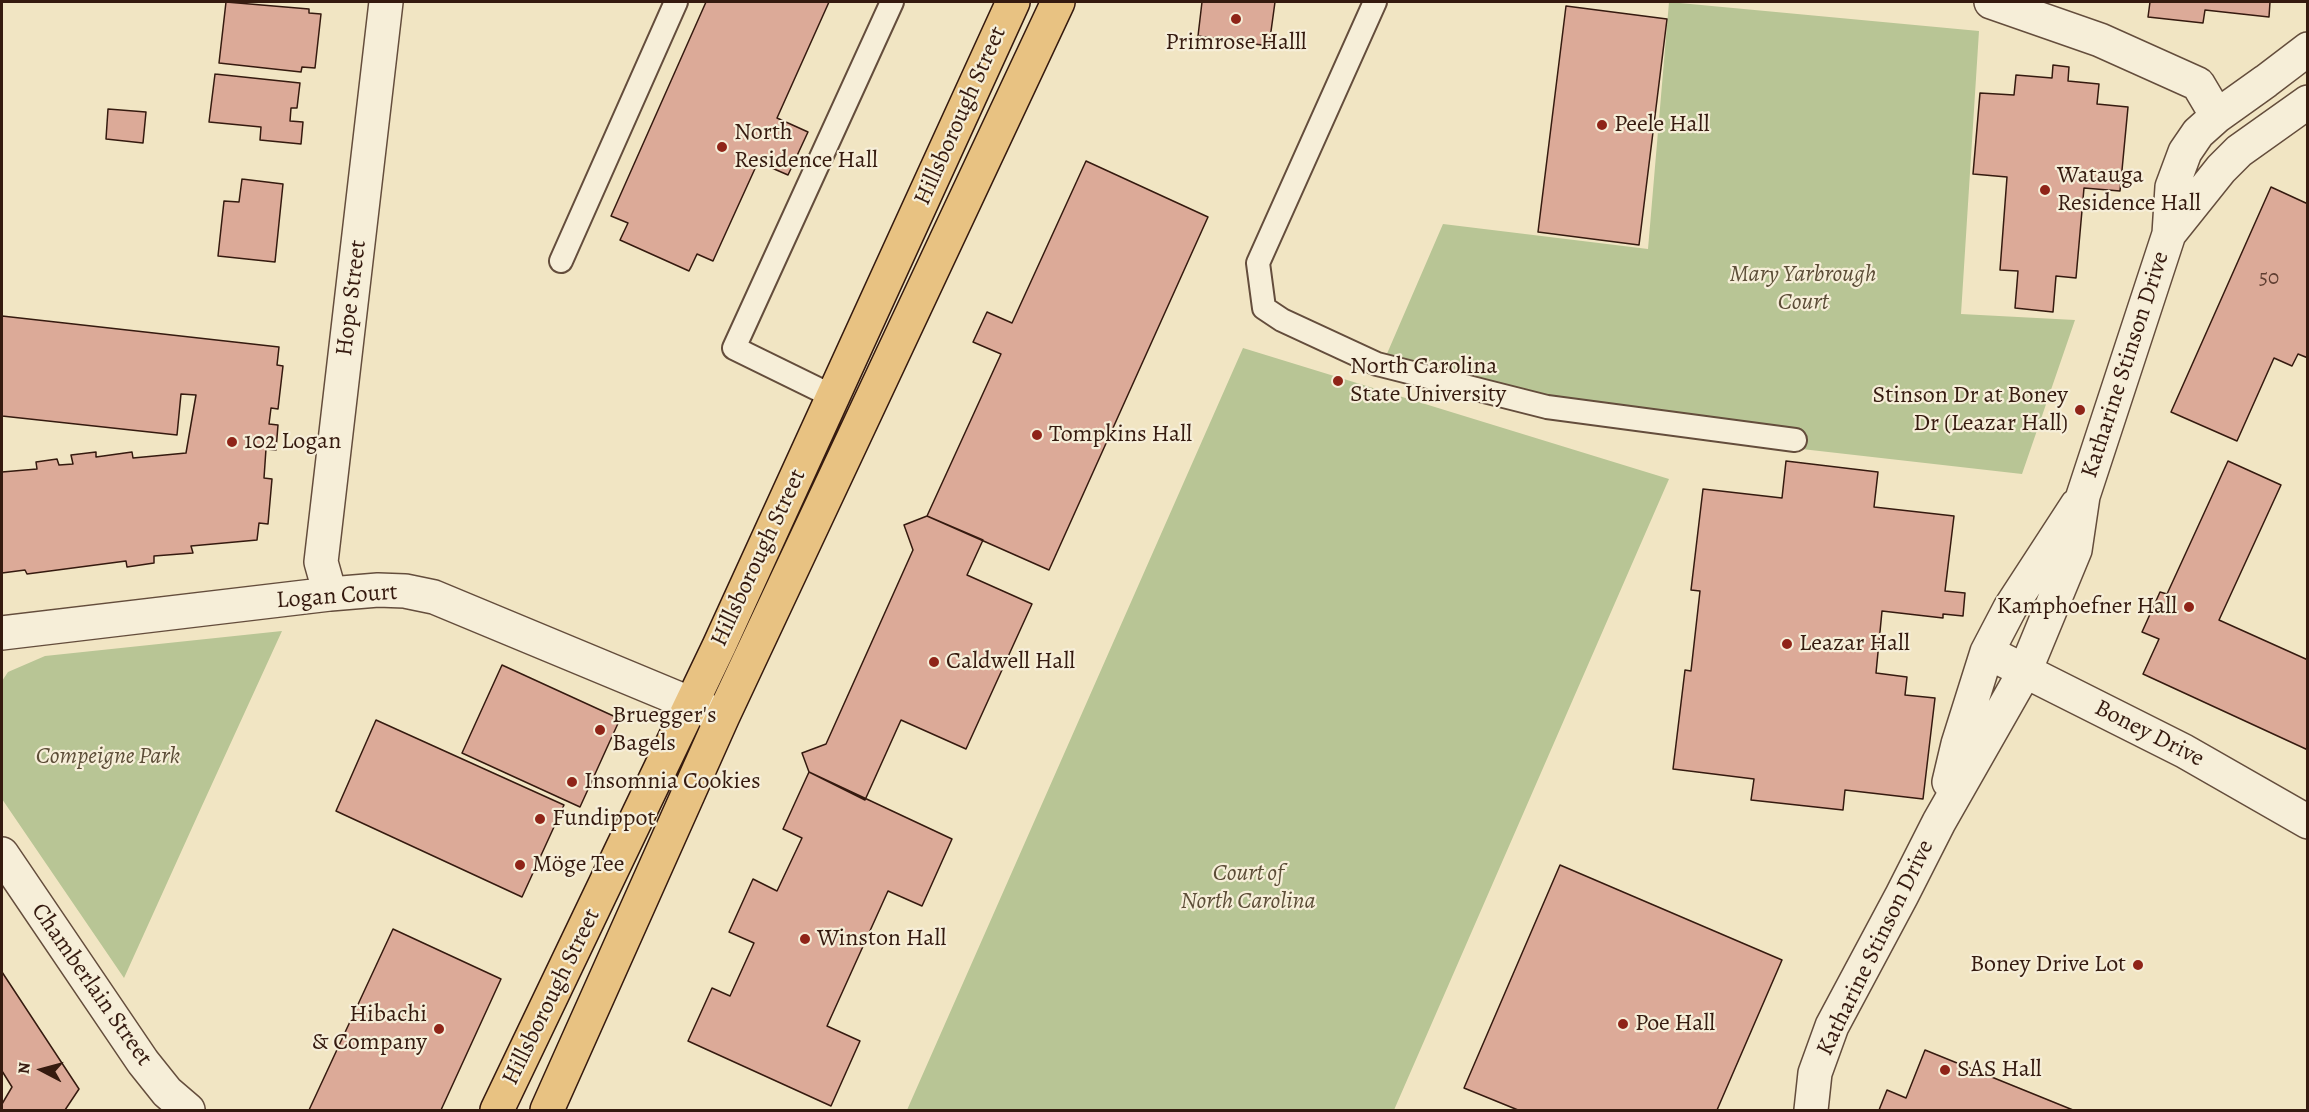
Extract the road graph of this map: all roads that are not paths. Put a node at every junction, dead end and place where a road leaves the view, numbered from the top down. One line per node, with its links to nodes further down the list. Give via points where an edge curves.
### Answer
1 (386, 2): 16 (street, Hope Street, via 321,562)
2 (676, 2): 12 (lane)
3 (892, 2): 13 (lane, via 734,348)
4 (1013, 2): 13 (main road, Hillsborough Street)
5 (1058, 2): 21 (main road, Hillsborough Street)
6 (1375, 2): 14 (lane, via 1258,263 1264,308 1377,364 1547,407)
7 (1991, 2): 10 (street, via 2100,40 2198,84)
8 (2307, 49): 10 (street, Katharine Stinson Drive)
9 (2307, 102): 11 (street, Katharine Stinson Drive, via 2239,151)
10 (2217, 116): 11 (street, Katharine Stinson Drive, via 2198,133 2186,152 2172,187)
11 (2169, 234): 15 (street, Katharine Stinson Drive)
12 (561, 261)
13 (834, 396): 20 (main road, Hillsborough Street)
14 (1795, 440)
15 (2083, 496): 18 (street, Katharine Stinson Drive, via 2010,608); 19 (street, Katharine Stinson Drive, via 2075,550)
16 (330, 594): 17 (street, Logan Court); 20 (street, Logan Court, via 378,590 434,597)
17 (2, 633)
18 (1987, 652): 19 (street, Boney Drive); 22 (street, Katharine Stinson Drive)
19 (2025, 671): 22 (street, Katharine Stinson Drive); 23 (street, Boney Drive, via 2184,751)
20 (691, 704): 21 (street, Logan Court); 26 (main road, Hillsborough Street)
21 (723, 716): 27 (main road, Hillsborough Street)
22 (1939, 822): 28 (street, Katharine Stinson Drive, via 1832,1026 1815,1073)
23 (2307, 822)
24 (2, 854): 25 (street, Chamberlain Street, via 143,1062 167,1092)
25 (188, 1110)
26 (498, 1110)
27 (546, 1110)
28 (1811, 1110)

